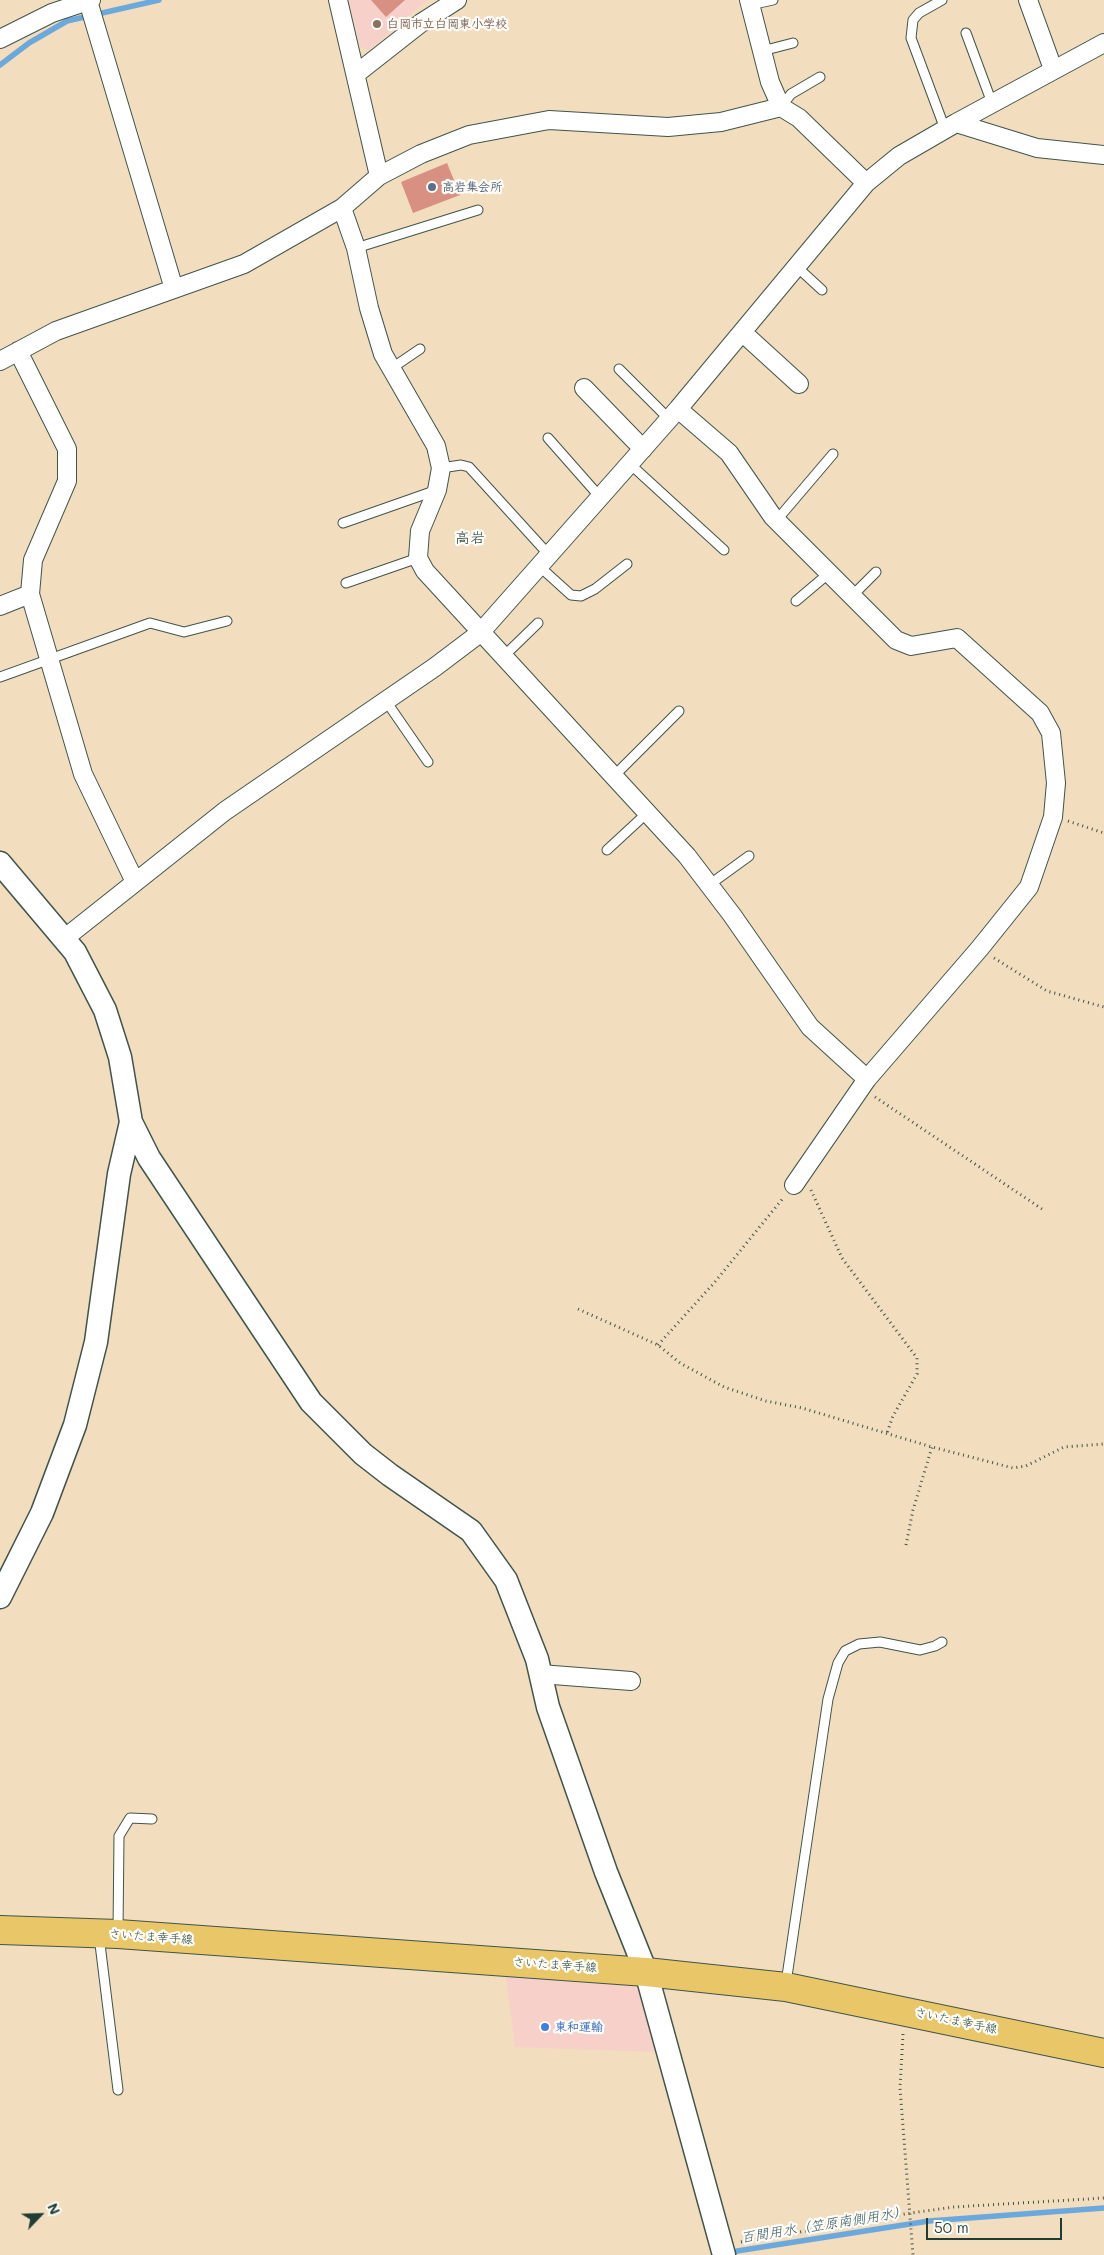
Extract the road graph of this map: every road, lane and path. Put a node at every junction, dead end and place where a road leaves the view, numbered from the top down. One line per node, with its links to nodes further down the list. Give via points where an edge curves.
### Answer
1 (90, 0): 9 (street, via 52,13); 26 (street)
2 (338, 0): 14 (street)
3 (457, 0): 14 (street, via 421,23)
4 (773, 0): 7 (lane)
5 (942, 0): 18 (lane, via 913,20 911,38)
6 (1028, 0): 13 (street)
7 (750, 3): 12 (street)
8 (966, 33): 16 (lane)
9 (0, 39)
10 (793, 43): 12 (lane)
11 (1104, 43): 13 (street)
12 (762, 51): 17 (street)
13 (1053, 69): 16 (street)
14 (356, 74): 20 (street)
15 (820, 77): 17 (lane, via 791,94)
16 (992, 103): 18 (street)
17 (781, 107): 20 (street, via 720,122 668,127 549,120 469,135 421,154); 21 (street, via 799,118)
18 (951, 126): 19 (street, via 1037,148); 21 (street, via 900,156)
19 (1104, 155)
20 (379, 176): 22 (street)
21 (866, 183): 25 (street)
22 (342, 208): 24 (street); 26 (street, via 244,264)
23 (478, 210): 24 (lane)
24 (356, 248): 32 (street, via 369,308 383,354)
25 (796, 267): 27 (lane); 28 (street)
26 (174, 288): 30 (street, via 56,331)
27 (822, 290)
28 (742, 332): 34 (street); 36 (street)
29 (420, 349): 32 (lane)
30 (18, 351): 31 (street); 53 (street, via 67,449 67,481 33,560)
31 (0, 361)
32 (392, 368): 41 (street, via 436,446)
33 (619, 369): 36 (lane)
34 (799, 384)
35 (584, 388): 38 (street)
36 (674, 414): 38 (street); 44 (street, via 729,452)
37 (548, 438): 43 (lane)
38 (643, 449): 40 (street)
39 (833, 454): 44 (lane)
40 (630, 464): 43 (street); 46 (lane)
41 (441, 468): 42 (street); 48 (lane, via 469,467)
42 (437, 490): 45 (lane); 47 (street, via 420,530)
43 (600, 497): 48 (street)
44 (776, 520): 51 (street)
45 (343, 523)
46 (724, 550)
47 (418, 558): 52 (lane); 59 (street, via 425,571)
48 (544, 560): 49 (lane, via 571,595 580,596); 59 (street)
49 (628, 564)
50 (876, 572): 54 (lane)
51 (828, 574): 54 (street); 55 (lane)
52 (346, 583)
53 (30, 594): 56 (street); 61 (street)
54 (851, 597): 68 (street, via 896,640 911,646 957,638 1040,713 1051,733 1056,783)
55 (796, 601)
56 (0, 606)
57 (227, 621): 61 (lane, via 184,632 150,623)
58 (538, 623): 60 (lane)
59 (480, 633): 60 (street); 63 (street)
60 (503, 657): 66 (street)
61 (48, 659): 62 (lane); 73 (street, via 84,774)
62 (0, 677)
63 (386, 701): 65 (lane); 73 (street, via 225,811)
64 (679, 711): 66 (lane)
65 (428, 762)
66 (613, 777): 67 (street)
67 (647, 813): 70 (lane); 74 (street)
68 (1053, 817): 69 (path); 76 (street, via 1029,887)
69 (1104, 833)
70 (607, 850)
71 (749, 856): 74 (lane)
72 (0, 863): 75 (street)
73 (135, 882): 75 (street)
74 (709, 885): 78 (street, via 810,1026)
75 (65, 938): 79 (street, via 105,1010 120,1057)
76 (980, 948): 77 (path, via 1047,991); 78 (street)
77 (1104, 1007)
78 (864, 1083): 80 (street); 81 (path)
79 (132, 1122): 88 (street, via 119,1174 96,1342 75,1426 42,1513); 90 (street, via 149,1158 311,1402 362,1454 471,1531 487,1552 506,1580)
80 (798, 1179): 83 (path, via 714,1283); 84 (path, via 820,1206 842,1258 917,1358 917,1374)
81 (1045, 1212)
82 (578, 1309): 83 (path)
83 (658, 1345): 84 (path, via 680,1363 724,1387)
84 (887, 1433): 86 (path)
85 (1104, 1444): 86 (path, via 1064,1447 1019,1468)
86 (932, 1447): 87 (path)
87 (906, 1545)
88 (0, 1597)
89 (942, 1642): 96 (lane, via 920,1650 880,1642 859,1644 845,1651 838,1663 828,1699)
90 (540, 1674): 91 (street); 95 (street, via 548,1707 606,1872)
91 (631, 1681)
92 (152, 1819): 94 (lane, via 130,1818 119,1836)
93 (0, 1930): 94 (main road, さいたま幸手線)
94 (109, 1934): 95 (main road, さいたま幸手線); 99 (lane)
95 (646, 1972): 96 (main road, さいたま幸手線); 102 (street)
96 (786, 1988): 97 (main road, さいたま幸手線)
97 (906, 2011): 98 (main road, さいたま幸手線); 101 (path, via 900,2088)
98 (1104, 2053)
99 (118, 2090)
100 (1104, 2198): 101 (path, via 954,2207)
101 (911, 2213): 102 (path); 103 (path)
102 (722, 2250)
103 (914, 2255)

